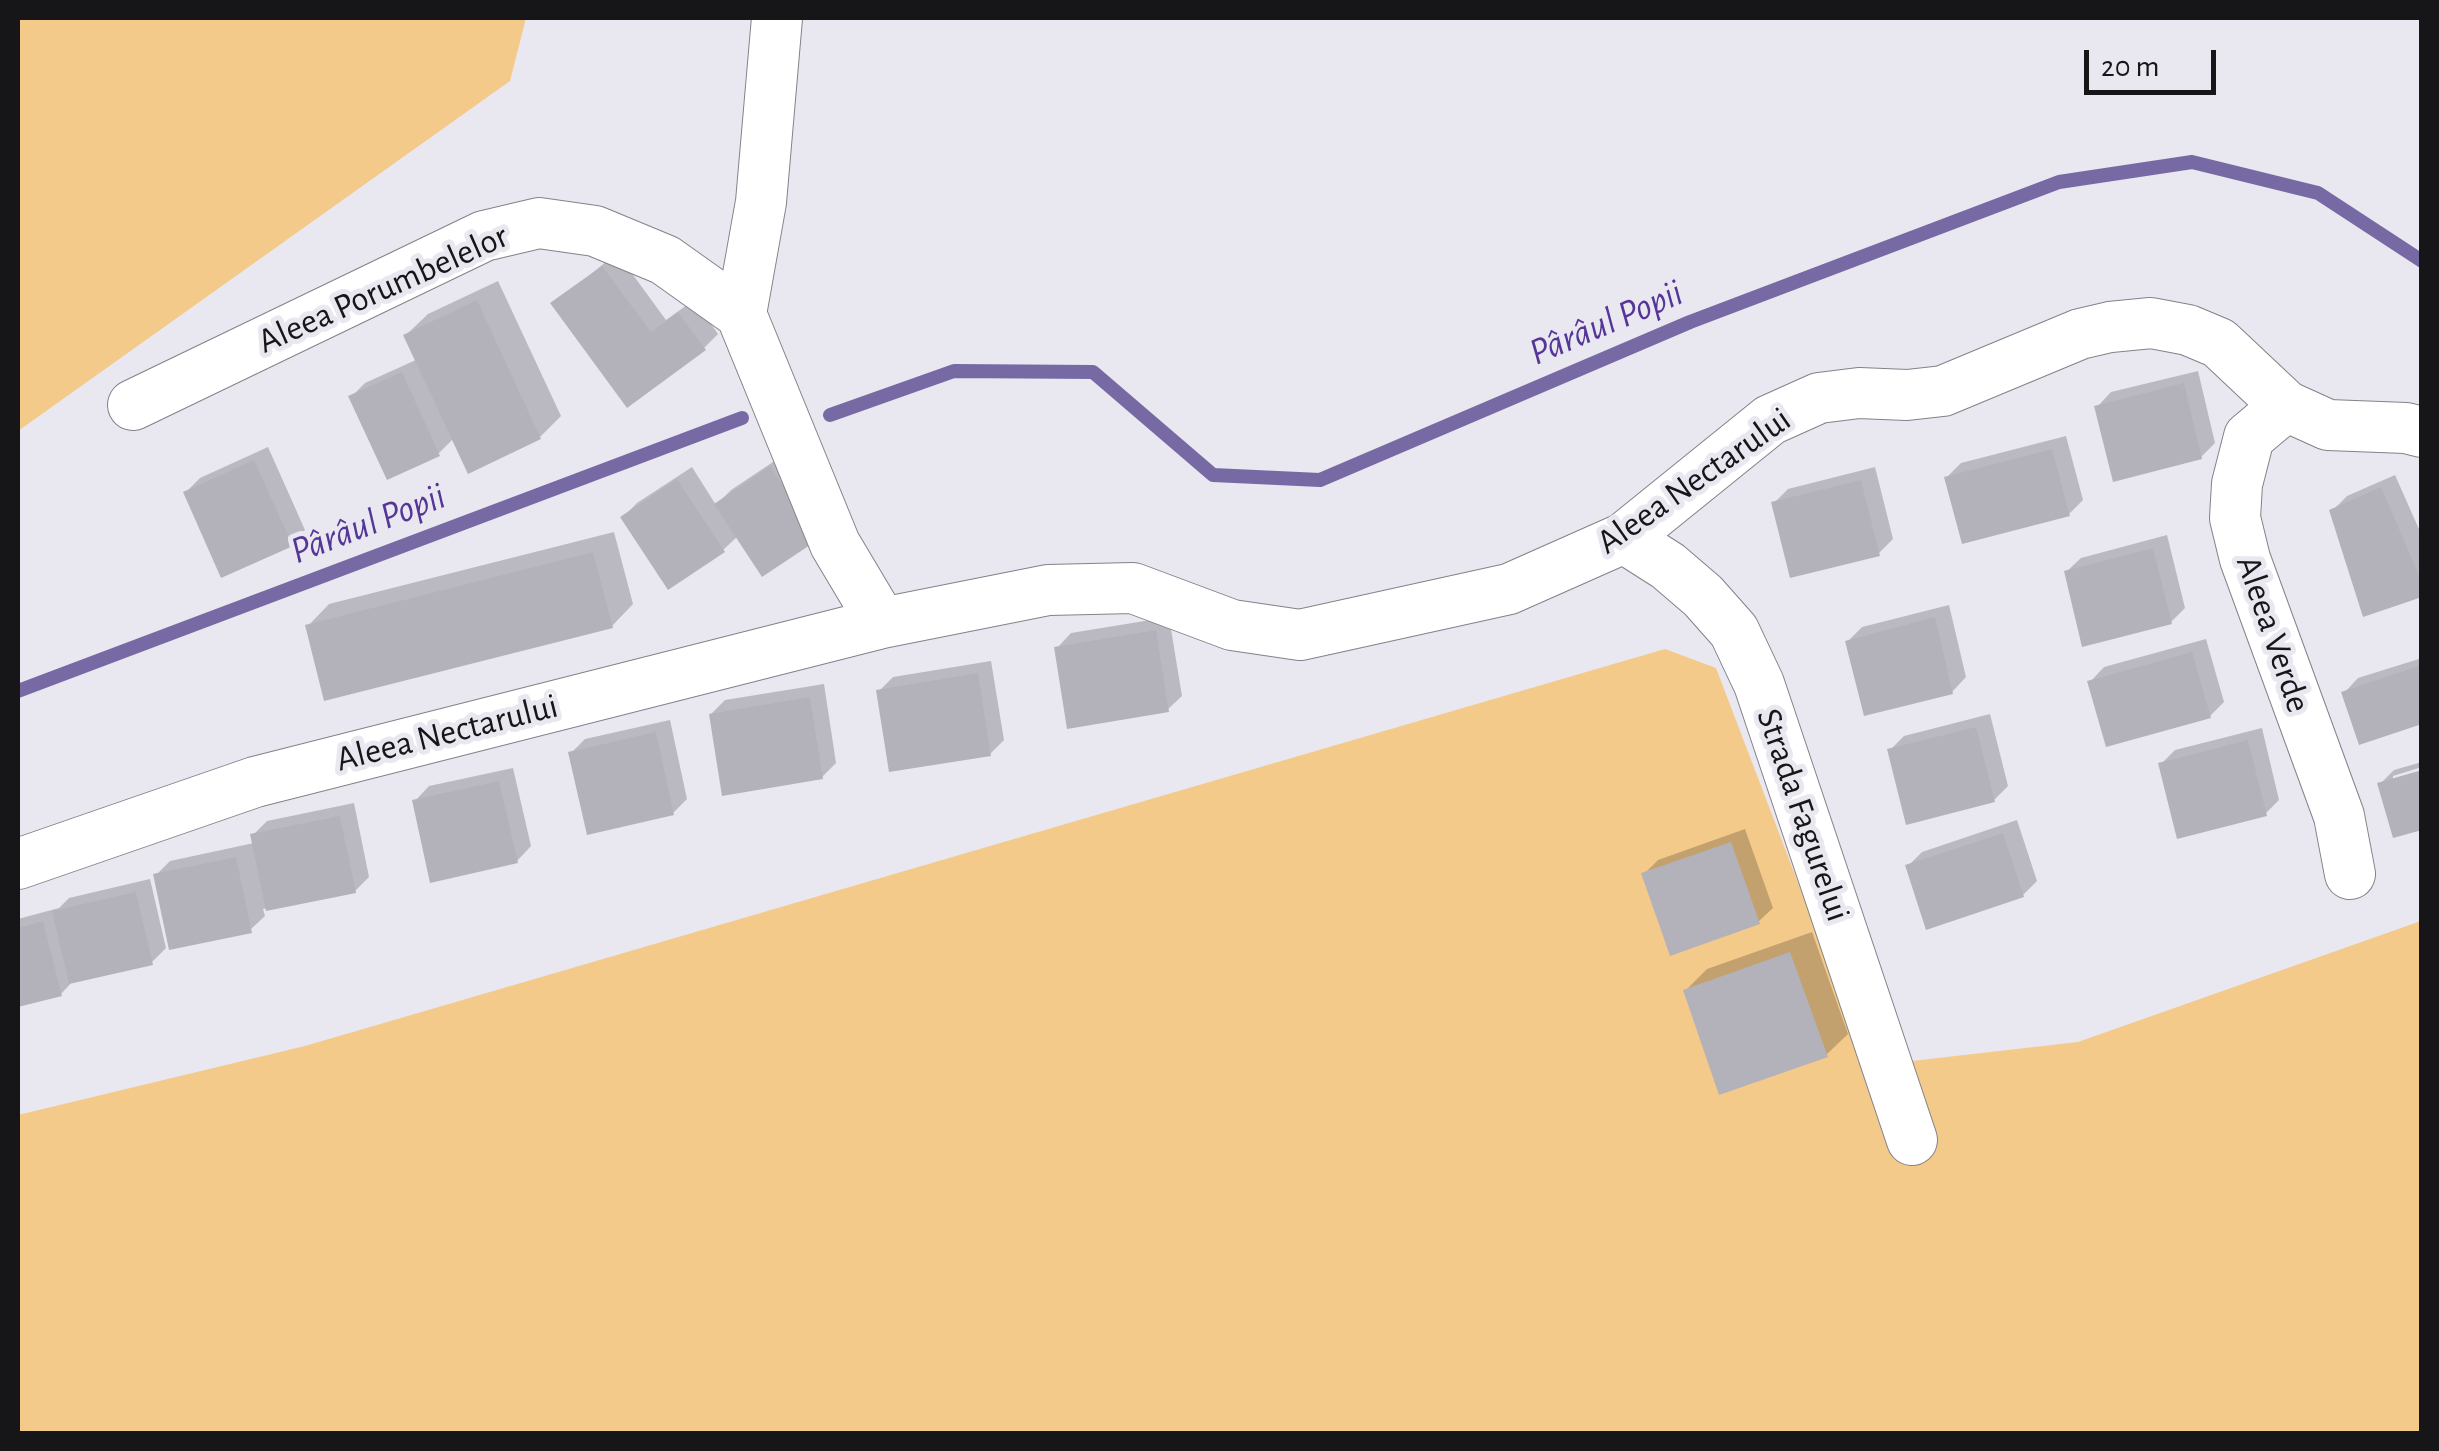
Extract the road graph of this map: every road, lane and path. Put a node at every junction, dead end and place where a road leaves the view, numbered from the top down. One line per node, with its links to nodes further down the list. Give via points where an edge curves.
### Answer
1 (777, 18): 2 (street, via 761,202)
2 (741, 314): 3 (street, Aleea Porumbelelor, via 665,260 594,231 539,223 484,236); 7 (street, via 835,544)
3 (133, 405)
4 (2286, 406): 5 (street, Aleea Nectarului, via 2328,426); 6 (street, Aleea Nectarului, via 2219,343 2150,323 2110,327 1943,391 1819,398 1770,420); 9 (street, Aleea Verde, via 2250,436 2235,518 2244,559 2339,816)
5 (2422, 432)
6 (1624, 538): 7 (street, Aleea Nectarului, via 1509,589 1300,635 1232,624 1134,588 1048,590); 10 (street, Strada Fagurelui, via 1703,596 1734,632 1759,684)
7 (882, 623): 8 (street, Aleea Nectarului, via 255,782)
8 (18, 864)
9 (2350, 874)
10 (1912, 1140)

